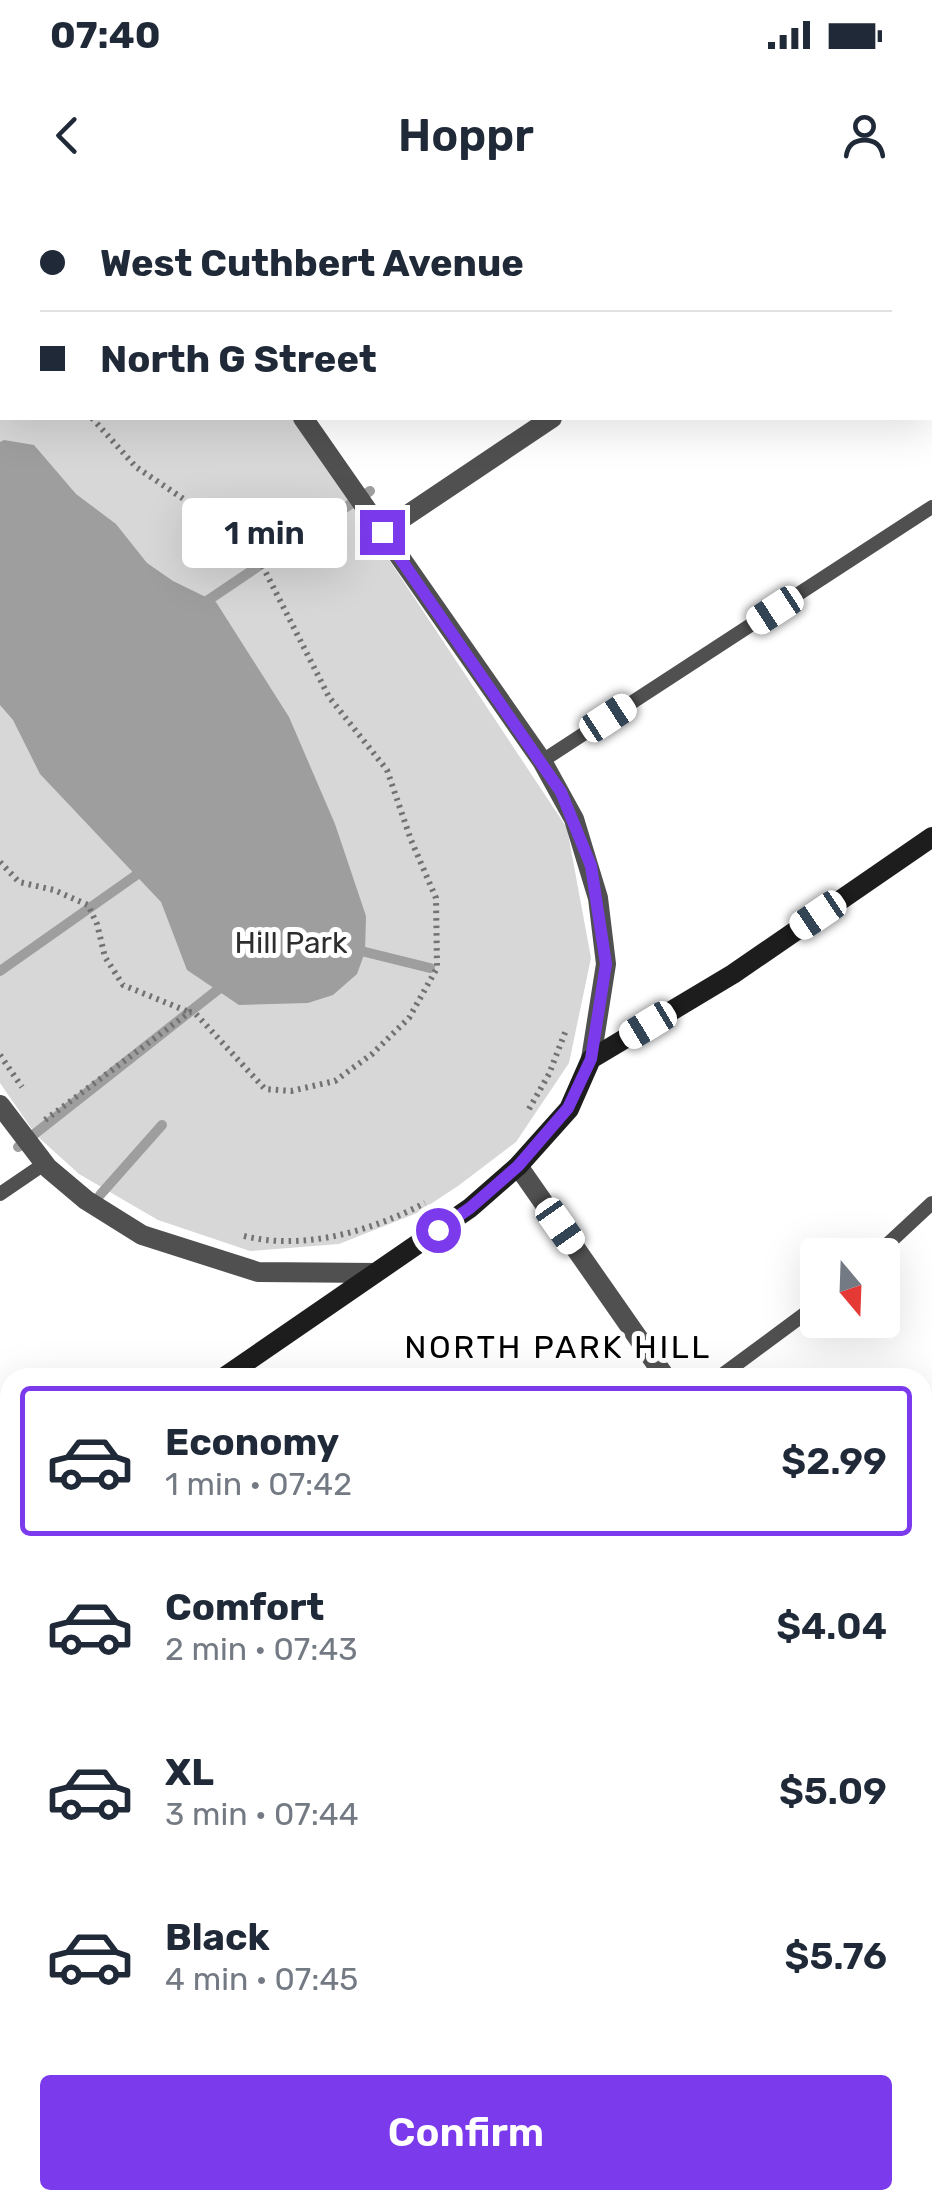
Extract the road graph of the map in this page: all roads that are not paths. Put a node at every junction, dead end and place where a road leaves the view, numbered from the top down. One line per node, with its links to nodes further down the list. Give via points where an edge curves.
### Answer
1 (304, 420): 4 (street, via 349,505)
2 (549, 420): 4 (street)
3 (932, 507): 5 (lane)
4 (382, 532): 5 (street)
5 (542, 761): 7 (street, via 574,819 598,898 606,964)
6 (932, 837): 7 (street, via 733,974)
7 (591, 1059): 10 (street, via 568,1108)
8 (0, 1105): 9 (street)
9 (44, 1164): 11 (lane); 14 (street, via 142,1235 258,1272)
10 (518, 1166): 14 (street, via 470,1208); 17 (street)
11 (0, 1194)
12 (932, 1202): 13 (lane)
13 (894, 1238)
14 (375, 1272): 16 (street)
15 (800, 1317): 18 (lane)
16 (237, 1368)
17 (659, 1368)
18 (732, 1368)

